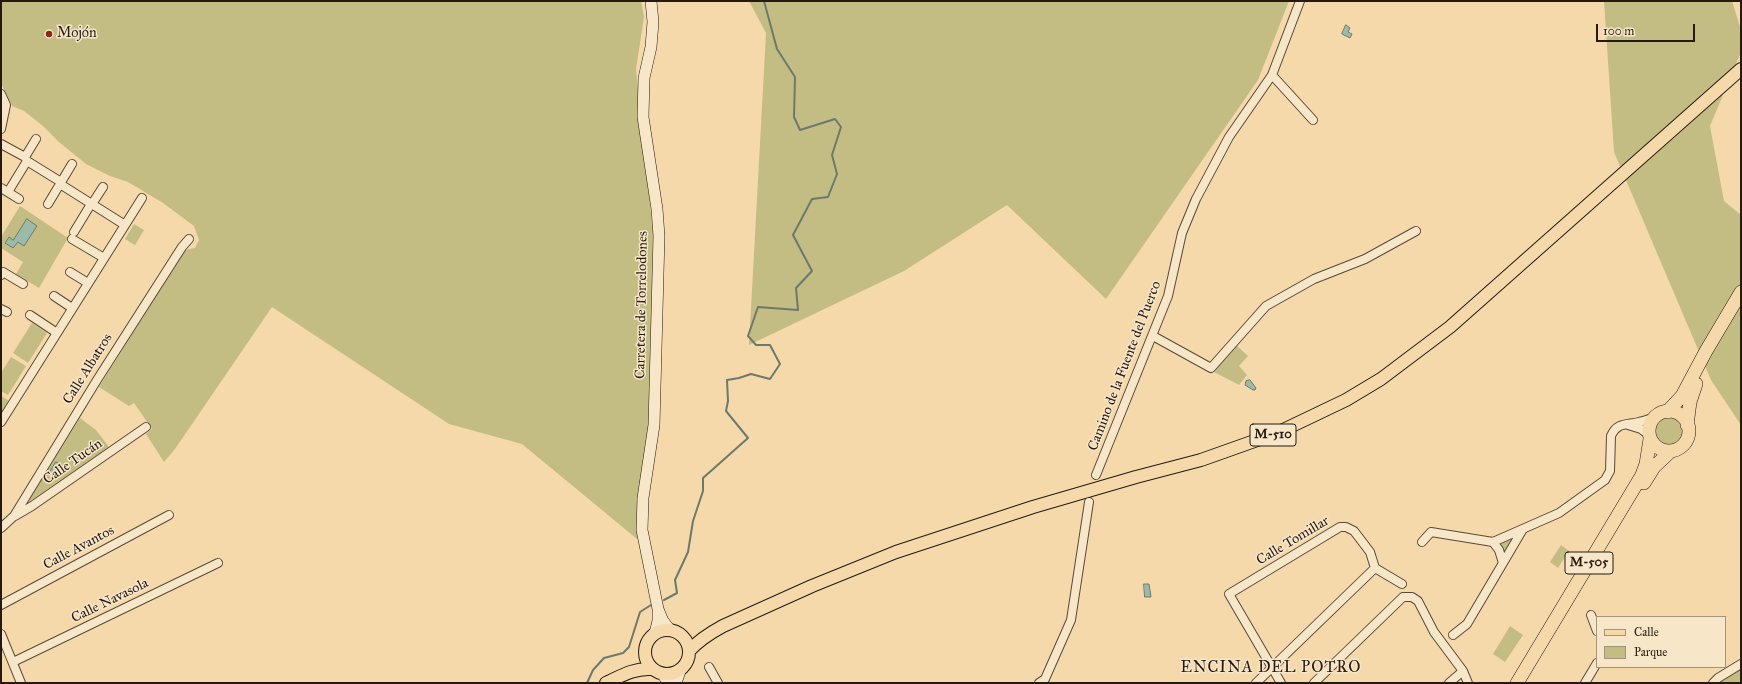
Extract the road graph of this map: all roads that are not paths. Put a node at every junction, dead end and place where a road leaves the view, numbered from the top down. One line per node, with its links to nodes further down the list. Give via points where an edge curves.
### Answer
1 (651, 1): 56 (main road, Carretera de Torrelodones, via 653,22 644,78 643,117 659,236 654,425 643,498 642,530)
2 (1300, 1): 4 (street, Camino de la Fuente del Puerco)
3 (1741, 69): 60 (main road, M-510, via 1450,327 1381,379 1346,400 1278,434 1201,460 1136,476 1033,507 896,552 812,586)
4 (1272, 75): 6 (street); 33 (street, Camino de la Fuente del Puerco, via 1229,138 1196,199 1182,233 1168,296)
5 (1, 94): 7 (street, via 6,105)
6 (1313, 120)
7 (1, 129)
8 (36, 139): 10 (street)
9 (1, 144): 10 (street)
10 (26, 159): 12 (street); 14 (street)
11 (72, 164): 12 (street)
12 (60, 183): 17 (street); 18 (street)
13 (103, 187): 18 (street)
14 (4, 190): 16 (street)
15 (142, 198): 19 (street)
16 (19, 199)
17 (48, 204)
18 (91, 204): 19 (street); 22 (street, via 73,235)
19 (125, 225): 22 (street)
20 (1416, 232): 33 (street, via 1365,259 1314,279 1266,306 1211,368)
21 (189, 239): 45 (street, Calle Albatros, via 140,311)
22 (104, 258): 26 (street)
23 (70, 272): 26 (street)
24 (1, 275): 25 (street, via 3,272)
25 (23, 284)
26 (88, 284): 29 (street)
27 (1741, 292): 31 (highway, M-505)
28 (54, 296): 29 (street)
29 (72, 308): 32 (street)
30 (30, 315): 32 (street)
31 (1726, 318): 34 (highway, M-505, via 1682,396); 38 (highway, M-505, via 1694,389)
32 (57, 332): 36 (street)
33 (1152, 336): 42 (street, Camino de la Fuente del Puerco)
34 (1667, 412): 35 (highway, M-505); 38 (highway, via 1677,413)
35 (1655, 418): 37 (street); 40 (highway, M-505, via 1649,427)
36 (1, 422)
37 (1623, 424): 40 (street, via 1641,429); 48 (street, via 1617,427 1611,436 1610,471 1605,480 1559,513)
38 (1687, 425): 41 (highway, M-505, via 1686,442 1680,448)
39 (146, 427): 45 (street, Calle Tucán)
40 (1650, 437): 41 (highway, via 1659,449); 87 (highway, M-505, via 1642,475)
41 (1671, 451): 77 (highway, M-505, via 1646,478)
42 (1096, 475)
43 (1089, 502): 81 (street, via 1072,620 1045,679)
44 (169, 515): 55 (street, Calle Avantos)
45 (14, 516): 46 (street, Calle Tucán); 47 (street, Calle Tucán)
46 (1, 522)
47 (1, 528)
48 (1523, 529): 50 (street); 52 (street)
49 (1422, 542): 50 (street, via 1431,532)
50 (1493, 542): 52 (street)
51 (218, 563): 67 (street, Calle Navasola)
52 (1503, 563): 63 (street, via 1467,624)
53 (1375, 568): 54 (street); 71 (street); 71 (street, Calle Tomillar, via 1370,552 1354,531 1340,527 1229,594)
54 (1402, 584)
55 (1, 605)
56 (658, 609): 59 (main road, Carretera de Torrelodones); 61 (main road, Carretera de Torrelodones)
57 (1591, 615): 58 (street)
58 (1596, 628)
59 (670, 630): 61 (main road); 64 (main road, M-510)
60 (711, 632): 64 (main road, M-510, via 692,637); 65 (main road, M-510)
61 (655, 633): 66 (main road, via 645,647)
62 (1, 634): 67 (street)
63 (1453, 635)
64 (683, 636): 65 (main road)
65 (689, 651): 75 (main road, M-510, via 688,659)
66 (644, 656): 72 (main road); 74 (main road)
67 (13, 662): 78 (street)
68 (1596, 664): 88 (street)
69 (1741, 664): 89 (street)
70 (709, 667): 80 (street)
71 (1272, 667): 82 (street); 83 (street)
72 (651, 669): 74 (main road); 76 (main road, M-510)
73 (1463, 671): 84 (street, via 1434,632 1418,601 1412,597 1403,597); 85 (street); 86 (street)
74 (629, 672): 79 (main road)
75 (678, 677): 76 (main road, M-510, via 672,675)
76 (666, 679)
77 (1526, 680)
78 (21, 683)
79 (606, 683)
80 (718, 683)
81 (1039, 683)
82 (1256, 683)
83 (1281, 683)
84 (1314, 683)
85 (1449, 683)
86 (1468, 683)
87 (1517, 683)
88 (1585, 683)
89 (1713, 683)

